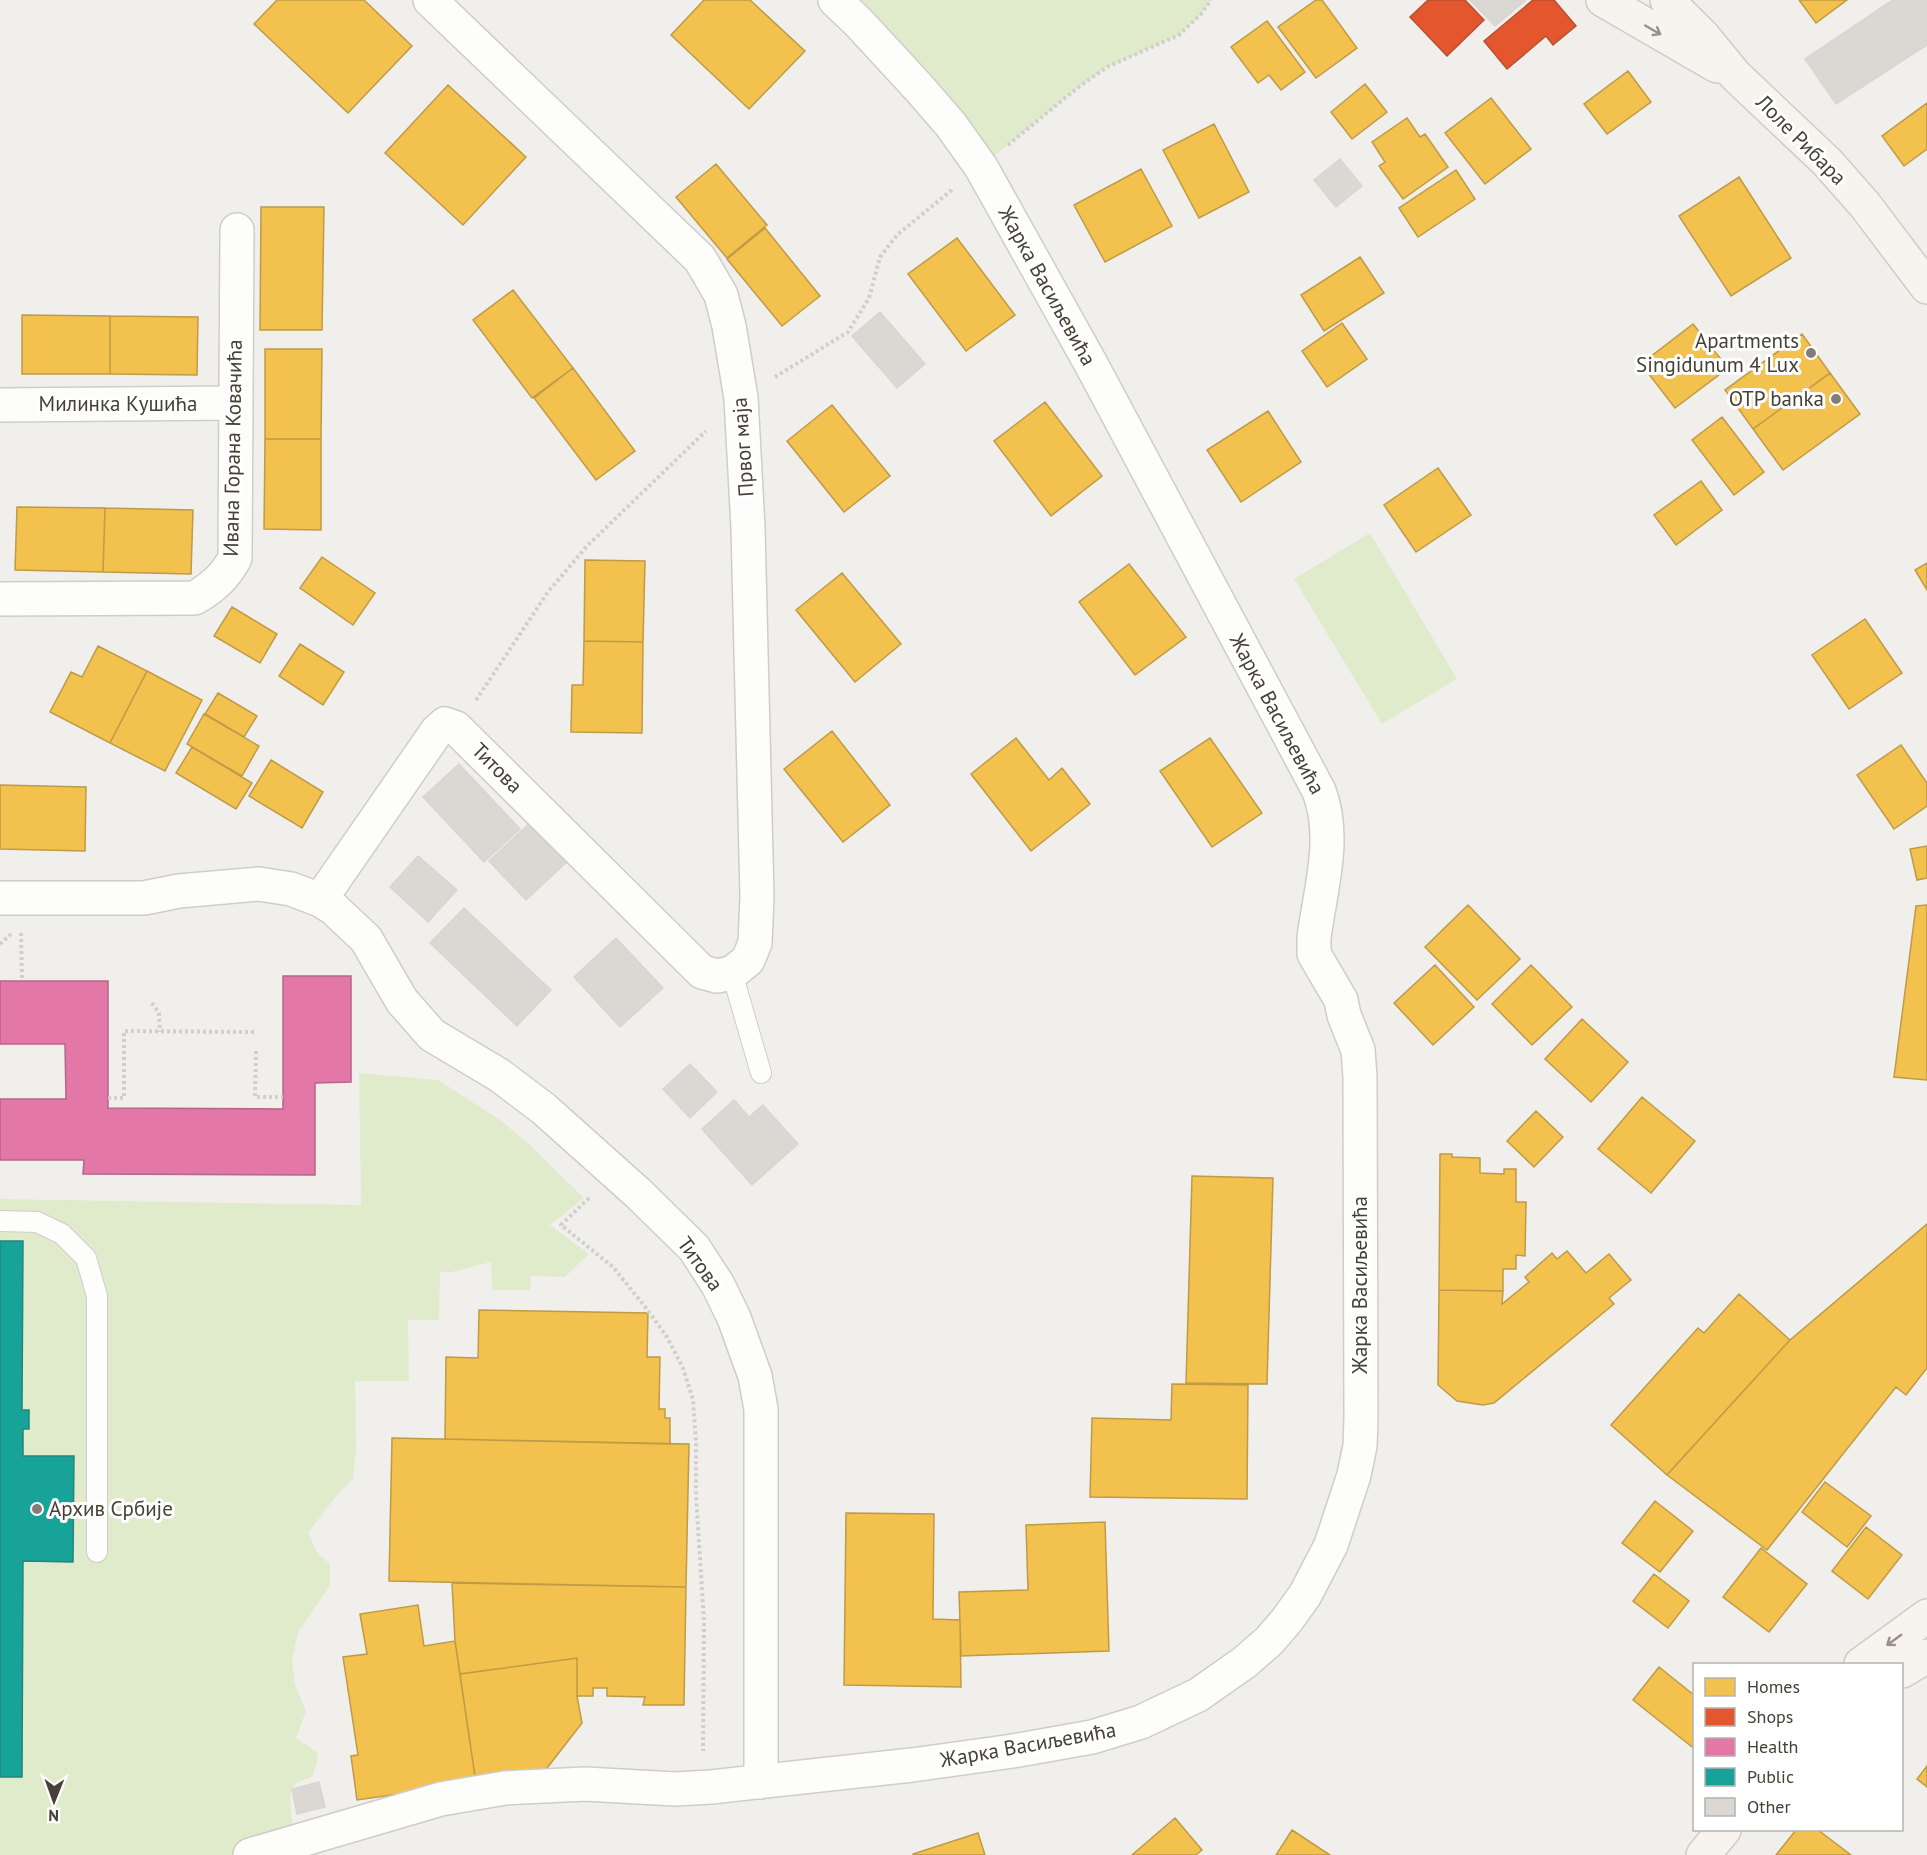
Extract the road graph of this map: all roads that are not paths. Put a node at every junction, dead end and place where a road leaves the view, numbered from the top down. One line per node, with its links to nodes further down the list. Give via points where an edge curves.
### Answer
1 (430, 0): 13 (street, Првог маја, via 700,259 721,295 741,398 757,897 752,954)
2 (835, 0): 21 (street, Жарка Васиљевића, via 920,88 981,167 1319,791 1327,842 1314,954 1341,1000 1358,1050 1360,1077 1360,1446 1331,1545 1305,1595 1269,1641 1198,1695 1141,1722 1092,1737 912,1766)
3 (1603, 0): 5 (main road, one-way to 5)
4 (1667, 0): 5 (main road, Лоле Рибара)
5 (1735, 75): 7 (main road, Лоле Рибара, via 1827,162)
6 (237, 230): 8 (street, Ивана Горана Ковачића)
7 (1927, 287)
8 (235, 403): 9 (street, Милинка Кушића); 10 (street, Ивана Горана Ковачића, via 235,558 214,586 195,598 171,600)
9 (0, 405)
10 (0, 599)
11 (0, 898): 12 (street, Титова, via 144,898 259,884 291,889)
12 (320, 900): 13 (street, Титова, via 445,724 456,728 699,970 717,976); 21 (street, Титова, via 366,939 402,1001 432,1035 499,1075 561,1124 694,1248 718,1285 750,1359 761,1408)
13 (732, 974): 14 (lane)
14 (761, 1073)
15 (0, 1221): 16 (lane, via 37,1222 62,1234 86,1258 97,1296)
16 (97, 1552)
17 (1927, 1616): 19 (main road, one-way to 19)
18 (1927, 1656): 20 (main road)
19 (1864, 1663)
20 (1903, 1670)
21 (761, 1782): 23 (street, Жарка Васиљевића, via 675,1789 585,1784 505,1788 441,1799)
22 (1723, 1831): 24 (main road)
23 (250, 1855)
24 (1703, 1855)

